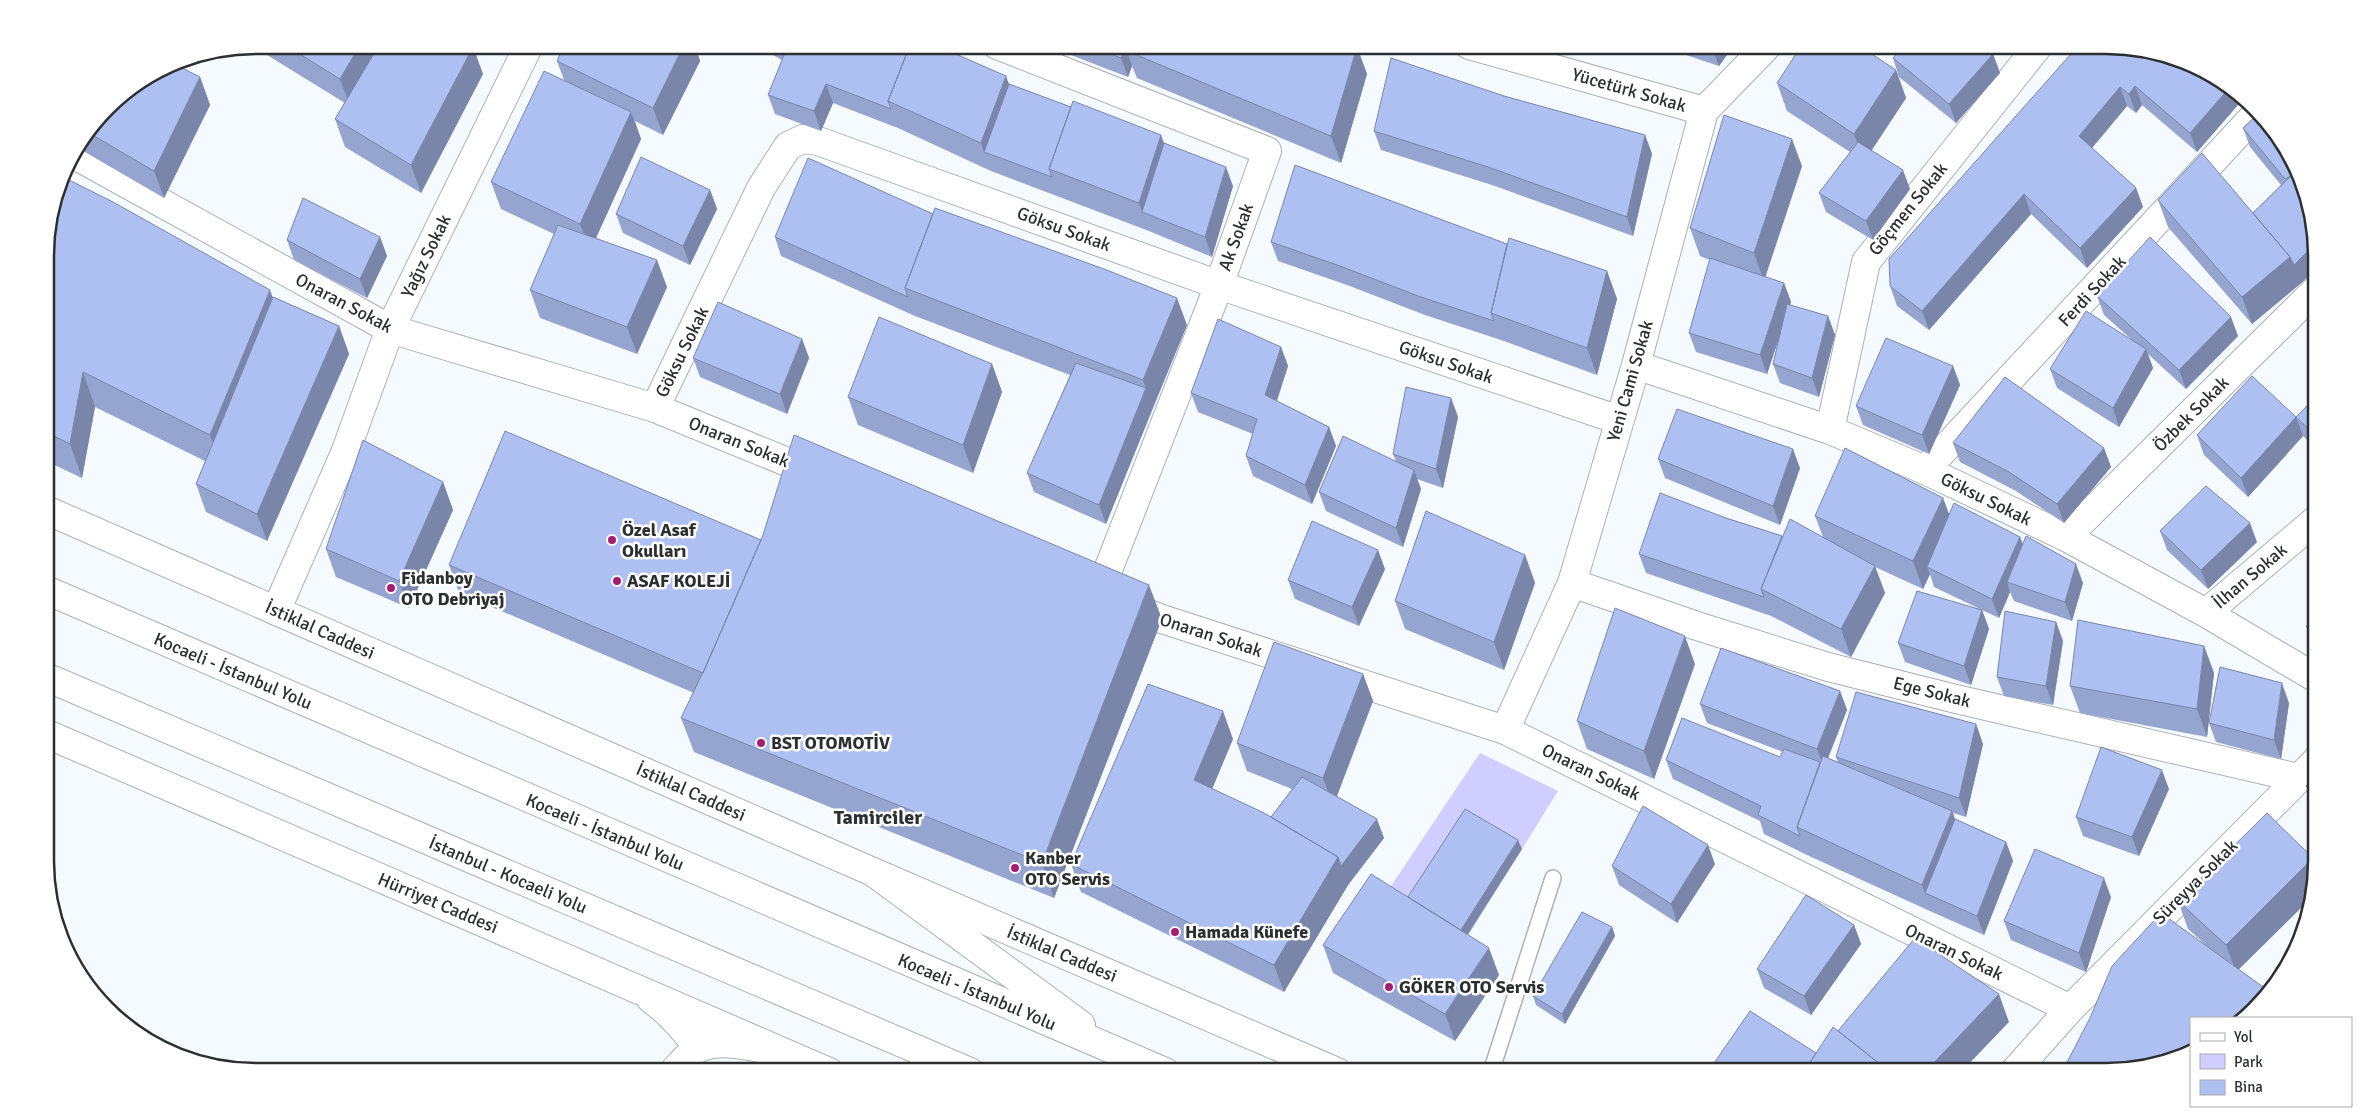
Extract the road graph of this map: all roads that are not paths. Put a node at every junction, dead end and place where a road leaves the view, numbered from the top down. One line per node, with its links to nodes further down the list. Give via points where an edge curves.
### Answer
1 (517, 54): 11 (main road, Yağız Sokak)
2 (1020, 54): 9 (main road, Ak Sokak, via 1267,151)
3 (1500, 54): 6 (main road, Yücetürk Sokak)
4 (1759, 54): 6 (main road, Yeni Cami Sokak)
5 (2032, 54): 15 (main road, Göçmen Sokak, via 1866,262)
6 (1704, 111): 12 (main road, Yeni Cami Sokak)
7 (2253, 117): 16 (main road, Ferdi Sokak)
8 (80, 158): 11 (main road, Onaran Sokak)
9 (1219, 285): 13 (main road, Göksu Sokak, via 827,144 802,139 788,146 761,188); 14 (main road, Göksu Sokak); 22 (main road, Ak Sokak)
10 (2308, 298): 20 (main road, Özbek Sokak)
11 (390, 329): 13 (main road, Onaran Sokak); 24 (main road, Yağız Sokak, via 345,453)
12 (1636, 366): 14 (main road, Yeni Cami Sokak); 15 (main road, Göksu Sokak)
13 (655, 408): 17 (main road, Onaran Sokak)
14 (1619, 420): 21 (main road, Yeni Cami Sokak)
15 (1830, 430): 16 (main road, Göksu Sokak)
16 (1925, 470): 20 (main road, Göksu Sokak)
17 (843, 485)
18 (54, 514): 24 (main road, İstiklal Caddesi)
19 (2308, 527): 25 (main road, İlhan Sokak)
20 (2066, 537): 25 (main road, Göksu Sokak)
21 (1572, 583): 28 (main road, Yeni Cami Sokak); 30 (main road, Ege Sokak, via 1828,667)
22 (1090, 590): 28 (main road, Onaran Sokak, via 1162,619)
23 (54, 593): 36 (main road, Kocaeli - İstanbul Yolu)
24 (276, 611): 31 (main road, İstiklal Caddesi)
25 (2206, 613): 26 (main road, Göksu Sokak)
26 (2308, 673)
27 (54, 680): 40 (main road, İstanbul - Kocaeli Yolu)
28 (1505, 730): 34 (main road, Onaran Sokak)
29 (54, 737): 33 (main road, Hürriyet Caddesi)
30 (2308, 769): 34 (main road, Süreyya Sokak)
31 (873, 872): 36 (main road); 42 (main road, İstiklal Caddesi)
32 (1553, 878): 43 (lane)
33 (640, 990): 35 (main road, via 673,1015); 37 (main road, Hürriyet Caddesi)
34 (2070, 1009): 44 (main road, Süreyya Sokak)
35 (698, 1048): 37 (main road, via 740,1044); 38 (main road)
36 (1117, 1051): 41 (main road, Kocaeli - İstanbul Yolu)
37 (783, 1052): 39 (main road, Hürriyet Caddesi)
38 (682, 1063)
39 (808, 1063)
40 (949, 1063)
41 (1144, 1063)
42 (1316, 1063)
43 (1494, 1063)
44 (2022, 1063)

